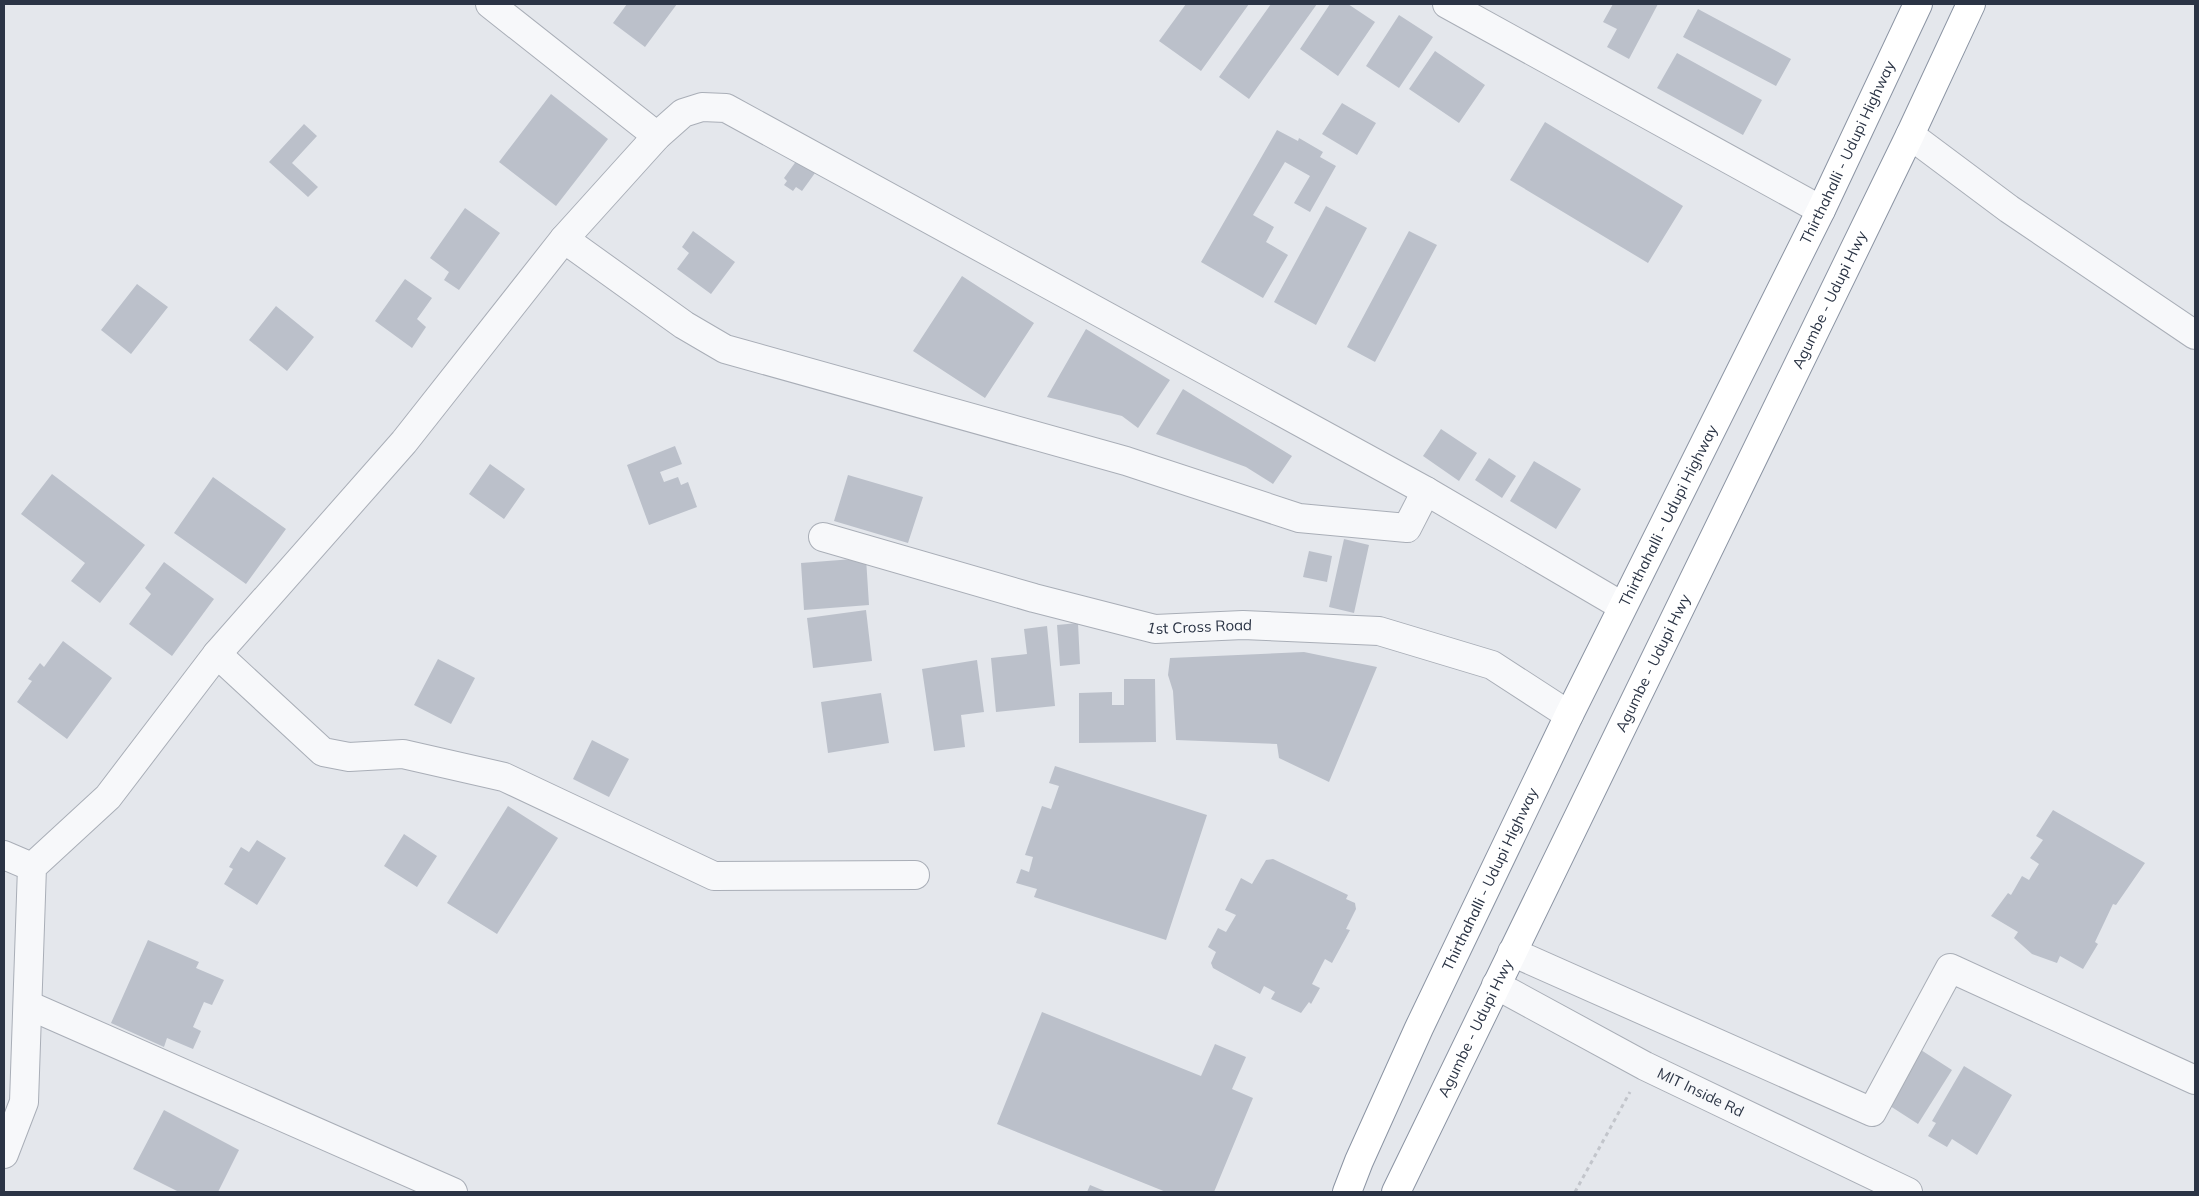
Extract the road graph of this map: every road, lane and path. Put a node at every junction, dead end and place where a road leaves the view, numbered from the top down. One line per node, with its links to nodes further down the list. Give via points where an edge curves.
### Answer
1 (490, 4): 6 (street)
2 (1447, 4): 7 (street)
3 (1918, 4): 7 (highway, Thirthahalli - Udupi Highway)
4 (1971, 4): 5 (highway, Agumbe - Udupi Hwy)
5 (1910, 135): 9 (street, via 2009,209); 18 (highway, Agumbe - Udupi Hwy)
6 (657, 136): 8 (street); 10 (street, via 683,113 702,107 726,108)
7 (1821, 210): 12 (highway, Thirthahalli - Udupi Highway)
8 (564, 239): 10 (street, via 684,325 726,349 1126,461 1298,518 1407,528); 13 (street, via 404,442)
9 (2195, 335)
10 (1426, 491): 12 (street)
11 (822, 537): 14 (street, 1st Cross Road, via 1155,629 1243,625 1379,631 1492,665)
12 (1622, 606): 14 (highway, Thirthahalli - Udupi Highway)
13 (217, 654): 16 (street, via 108,797); 17 (street, via 323,752 348,758 403,754 504,777 714,876)
14 (1569, 716): 25 (highway, Thirthahalli - Udupi Highway, via 1419,1028)
15 (4, 855): 16 (street)
16 (32, 867): 20 (street)
17 (915, 875)
18 (1512, 952): 19 (highway, Agumbe - Udupi Hwy); 22 (street, via 1872,1112 1950,968)
19 (1496, 985): 21 (street, MIT Inside Rd); 26 (highway, Agumbe - Udupi Hwy)
20 (28, 1005): 23 (street, via 24,1102); 24 (street)
21 (1645, 1066): 27 (path); 28 (street, MIT Inside Rd)
22 (2195, 1080)
23 (4, 1154)
24 (453, 1192)
25 (1347, 1192)
26 (1396, 1192)
27 (1575, 1192)
28 (1908, 1192)

